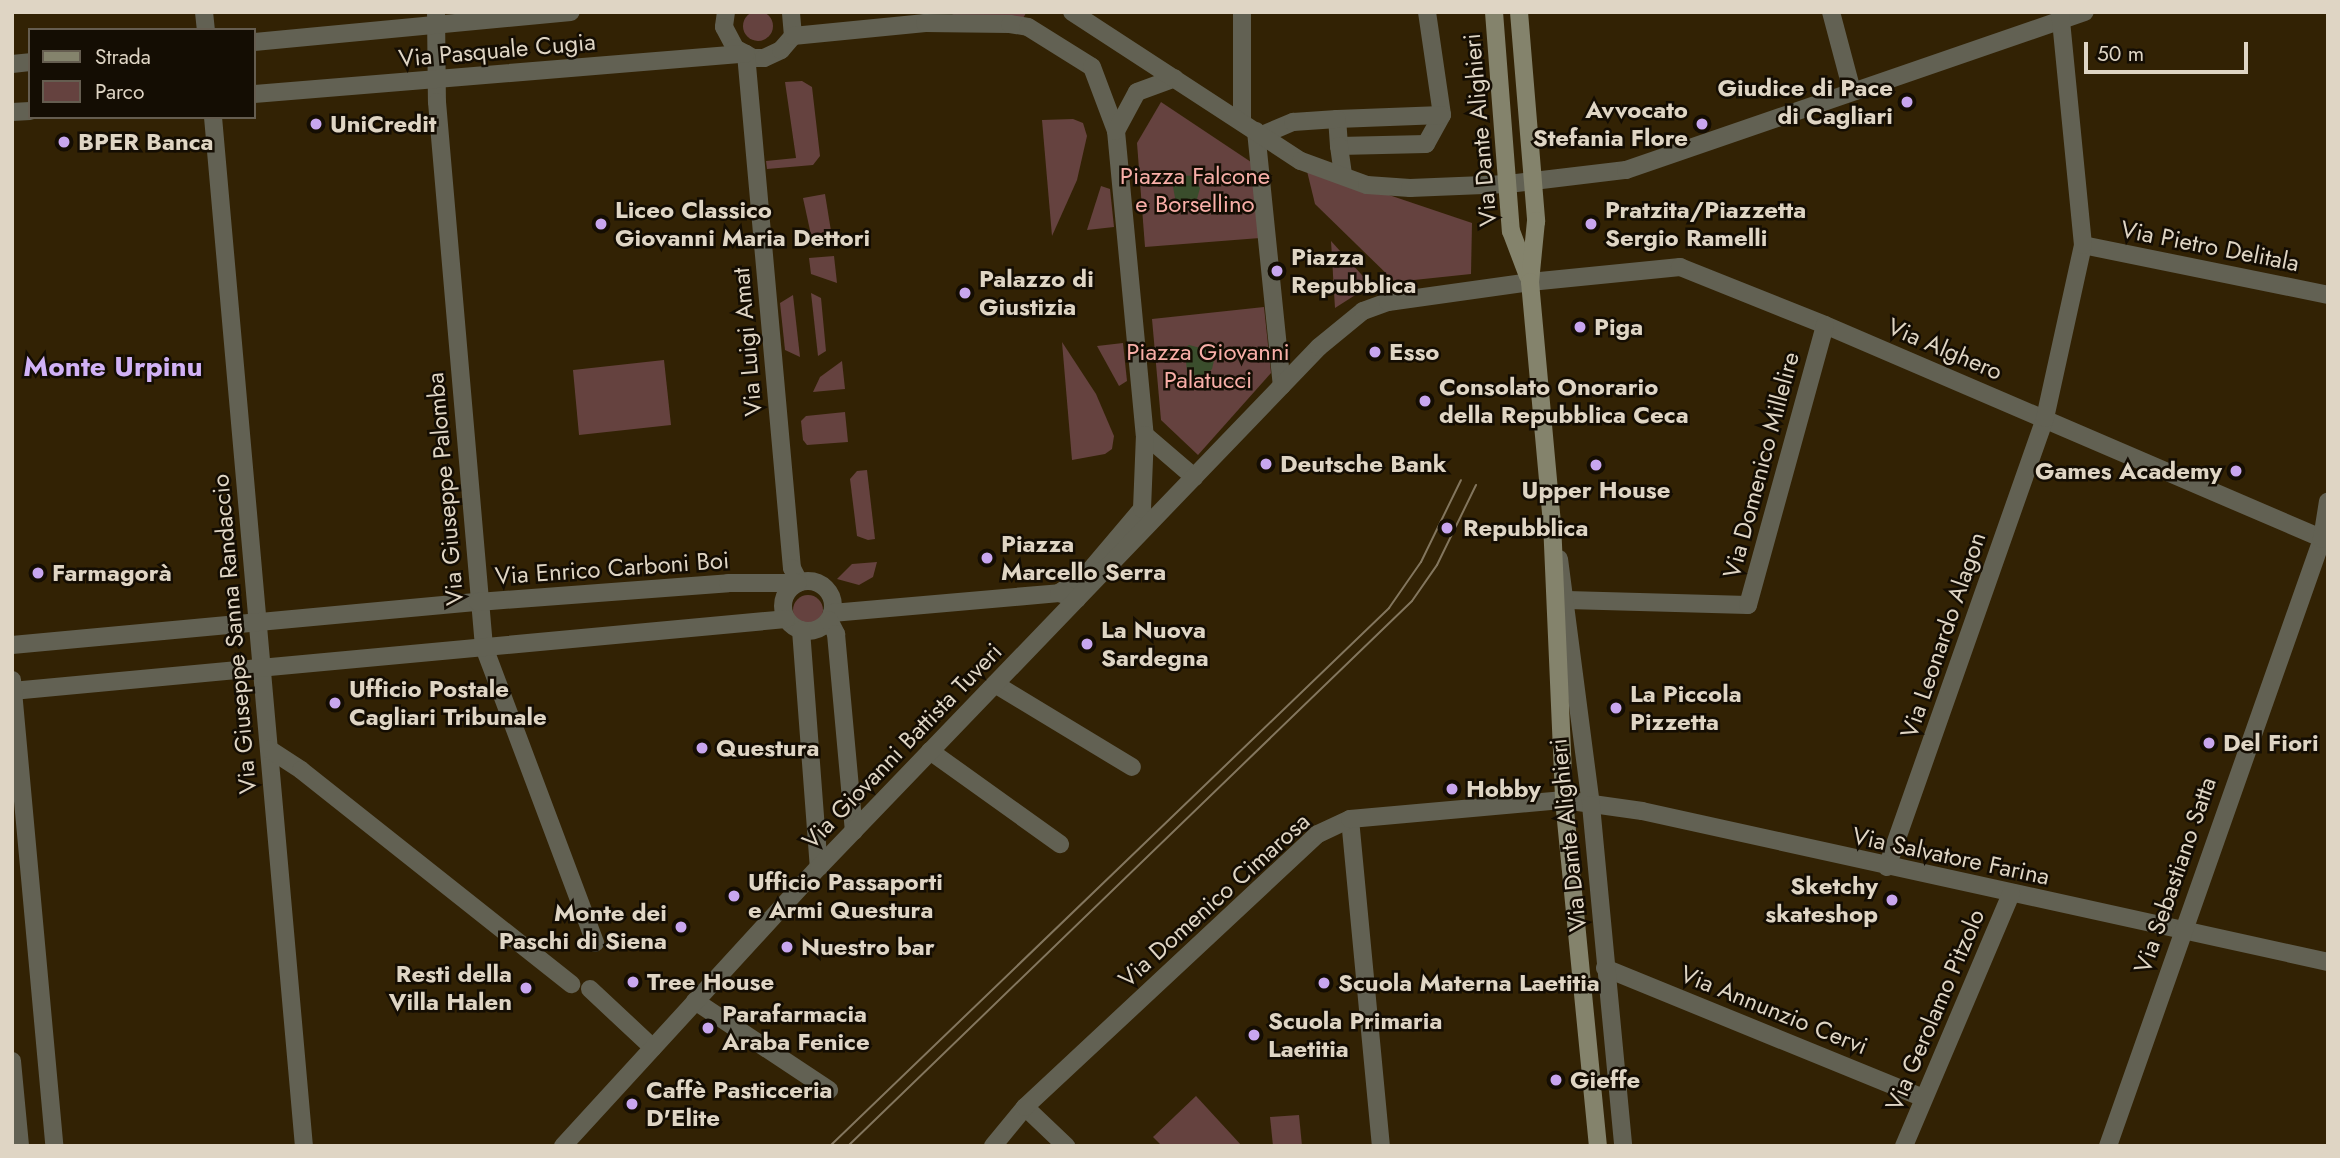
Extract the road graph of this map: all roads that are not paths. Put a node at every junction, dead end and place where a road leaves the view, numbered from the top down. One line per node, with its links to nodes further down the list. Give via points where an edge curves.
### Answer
1 (571, 12): 12 (street, Via Pasquale Cugia)
2 (726, 12): 15 (street, Via Luigi Amat, via 728,39)
3 (1072, 12): 16 (street)
4 (1242, 12): 23 (street)
5 (1427, 12): 20 (street)
6 (1494, 12): 28 (main road, Via Dante Alighieri)
7 (1519, 12): 27 (main road, Via Dante Alighieri)
8 (1831, 12): 18 (street)
9 (2085, 12): 10 (street)
10 (2061, 16): 18 (street); 29 (street, Via Leonardo Alagon)
11 (931, 18): 13 (street); 24 (street, via 1028,27 1055,41 1092,67)
12 (435, 19): 14 (street, Via Pasquale Cugia); 17 (street, Via Giuseppe Palomba)
13 (792, 20): 15 (street, via 772,56)
14 (256, 42)
15 (746, 54): 17 (street, Via Pasquale Cugia); 40 (street, Via Luigi Amat, via 792,568)
16 (1175, 78): 23 (street); 24 (street, via 1138,92)
17 (436, 80): 19 (street, Via Pasquale Cugia); 44 (street, Via Giuseppe Palomba)
18 (1852, 91): 27 (street, via 1626,170)
19 (256, 94)
20 (1442, 115): 22 (street); 25 (street, via 1426,144)
21 (213, 119): 47 (street, Via Giuseppe Sanna Randaccio)
22 (1337, 119): 23 (street); 25 (street)
23 (1253, 129): 26 (street, via 1301,161); 33 (street)
24 (1116, 131): 35 (street)
25 (1339, 146): 26 (street)
26 (1343, 176): 28 (street, via 1367,185 1410,188)
27 (1532, 183): 28 (street); 30 (main road, Via Dante Alighieri, via 1536,221)
28 (1508, 184): 30 (main road, Via Dante Alighieri, via 1511,231)
29 (2083, 245): 31 (street, Via Pietro Delitala); 34 (street, Via Leonardo Alagon)
30 (1530, 282): 32 (street, Via Alghero, via 1680,267); 33 (street, via 1388,302 1363,312); 38 (main road, Via Dante Alighieri)
31 (2328, 295)
32 (1825, 325): 34 (street, Via Alghero); 43 (street, Via Domenico Millelire, via 1748,605)
33 (1282, 386): 36 (street, Via Giovanni Battista Tuveri)
34 (2045, 418): 39 (street, Via Alghero); 63 (street, Via Leonardo Alagon)
35 (1144, 435): 36 (street); 41 (street, via 1142,509 1086,575)
36 (1194, 477): 42 (street, Via Giovanni Battista Tuveri)
37 (2328, 501): 39 (street, Via Sebastiano Satta)
38 (1552, 522): 43 (street, Via Dante Alighieri); 57 (main road, Via Dante Alighieri)
39 (2325, 540): 65 (street, Via Sebastiano Satta)
40 (799, 582): 44 (street, Via Enrico Carboni Boi); 45 (street, Via Enrico Carboni Boi, via 823,586 832,598); 46 (street, via 783,602)
41 (1059, 593): 42 (street); 45 (street)
42 (1077, 600): 52 (street, Via Giovanni Battista Tuveri)
43 (1567, 600): 58 (street, Via Dante Alighieri)
44 (478, 602): 47 (street, Via Enrico Carboni Boi); 50 (street, Via Giuseppe Palomba)
45 (831, 616): 48 (street, via 817,629); 60 (street)
46 (786, 619): 48 (street); 50 (street)
47 (258, 622): 49 (street, Via Enrico Carboni Boi); 51 (street, Via Giuseppe Sanna Randaccio)
48 (801, 630): 62 (street)
49 (12, 645)
50 (484, 647): 51 (street); 66 (street, Via Giuseppe Palomba)
51 (262, 668): 53 (street); 54 (street, Via Giuseppe Sanna Randaccio)
52 (995, 684): 55 (street, Via Giovanni Battista Tuveri); 56 (street)
53 (13, 688): 79 (street)
54 (269, 749): 69 (street); 80 (street, Via Giuseppe Sanna Randaccio)
55 (930, 751): 60 (street, Via Giovanni Battista Tuveri); 61 (street)
56 (1132, 767)
57 (1564, 800): 58 (street, Via Salvatore Farina); 59 (street, Via Domenico Cimarosa); 84 (main road, Via Dante Alighieri)
58 (1591, 806): 63 (street, Via Salvatore Farina, via 1642,811); 68 (street, Via Dante Alighieri)
59 (1350, 819): 76 (street, Via Domenico Cimarosa, via 1318,834); 83 (street)
60 (854, 831): 62 (street, Via Giovanni Battista Tuveri)
61 (1060, 844)
62 (819, 867): 71 (street, Via Giovanni Battista Tuveri)
63 (1887, 867): 64 (street, Via Salvatore Farina)
64 (2011, 894): 65 (street, Via Salvatore Farina); 75 (street, Via Gerolamo Pitzolo)
65 (2181, 930): 67 (street, Via Salvatore Farina); 87 (street, Via Sebastiano Satta)
66 (595, 943)
67 (2328, 962)
68 (1605, 968): 75 (street, Via Annunzio Cervi); 85 (street, Via Dante Alighieri)
69 (571, 984)
70 (590, 989): 72 (street)
71 (695, 1002): 72 (street, Via Giovanni Battista Tuveri); 74 (street)
72 (653, 1048): 77 (street, Via Giovanni Battista Tuveri)
73 (12, 1061): 78 (street)
74 (829, 1090)
75 (1924, 1098): 86 (street, Via Gerolamo Pitzolo)
76 (1025, 1107): 81 (street, Via Domenico Cimarosa); 82 (street)
77 (564, 1145)
78 (20, 1146)
79 (54, 1146)
80 (304, 1146)
81 (993, 1146)
82 (1066, 1146)
83 (1381, 1146)
84 (1598, 1146)
85 (1623, 1146)
86 (1903, 1146)
87 (2108, 1146)

